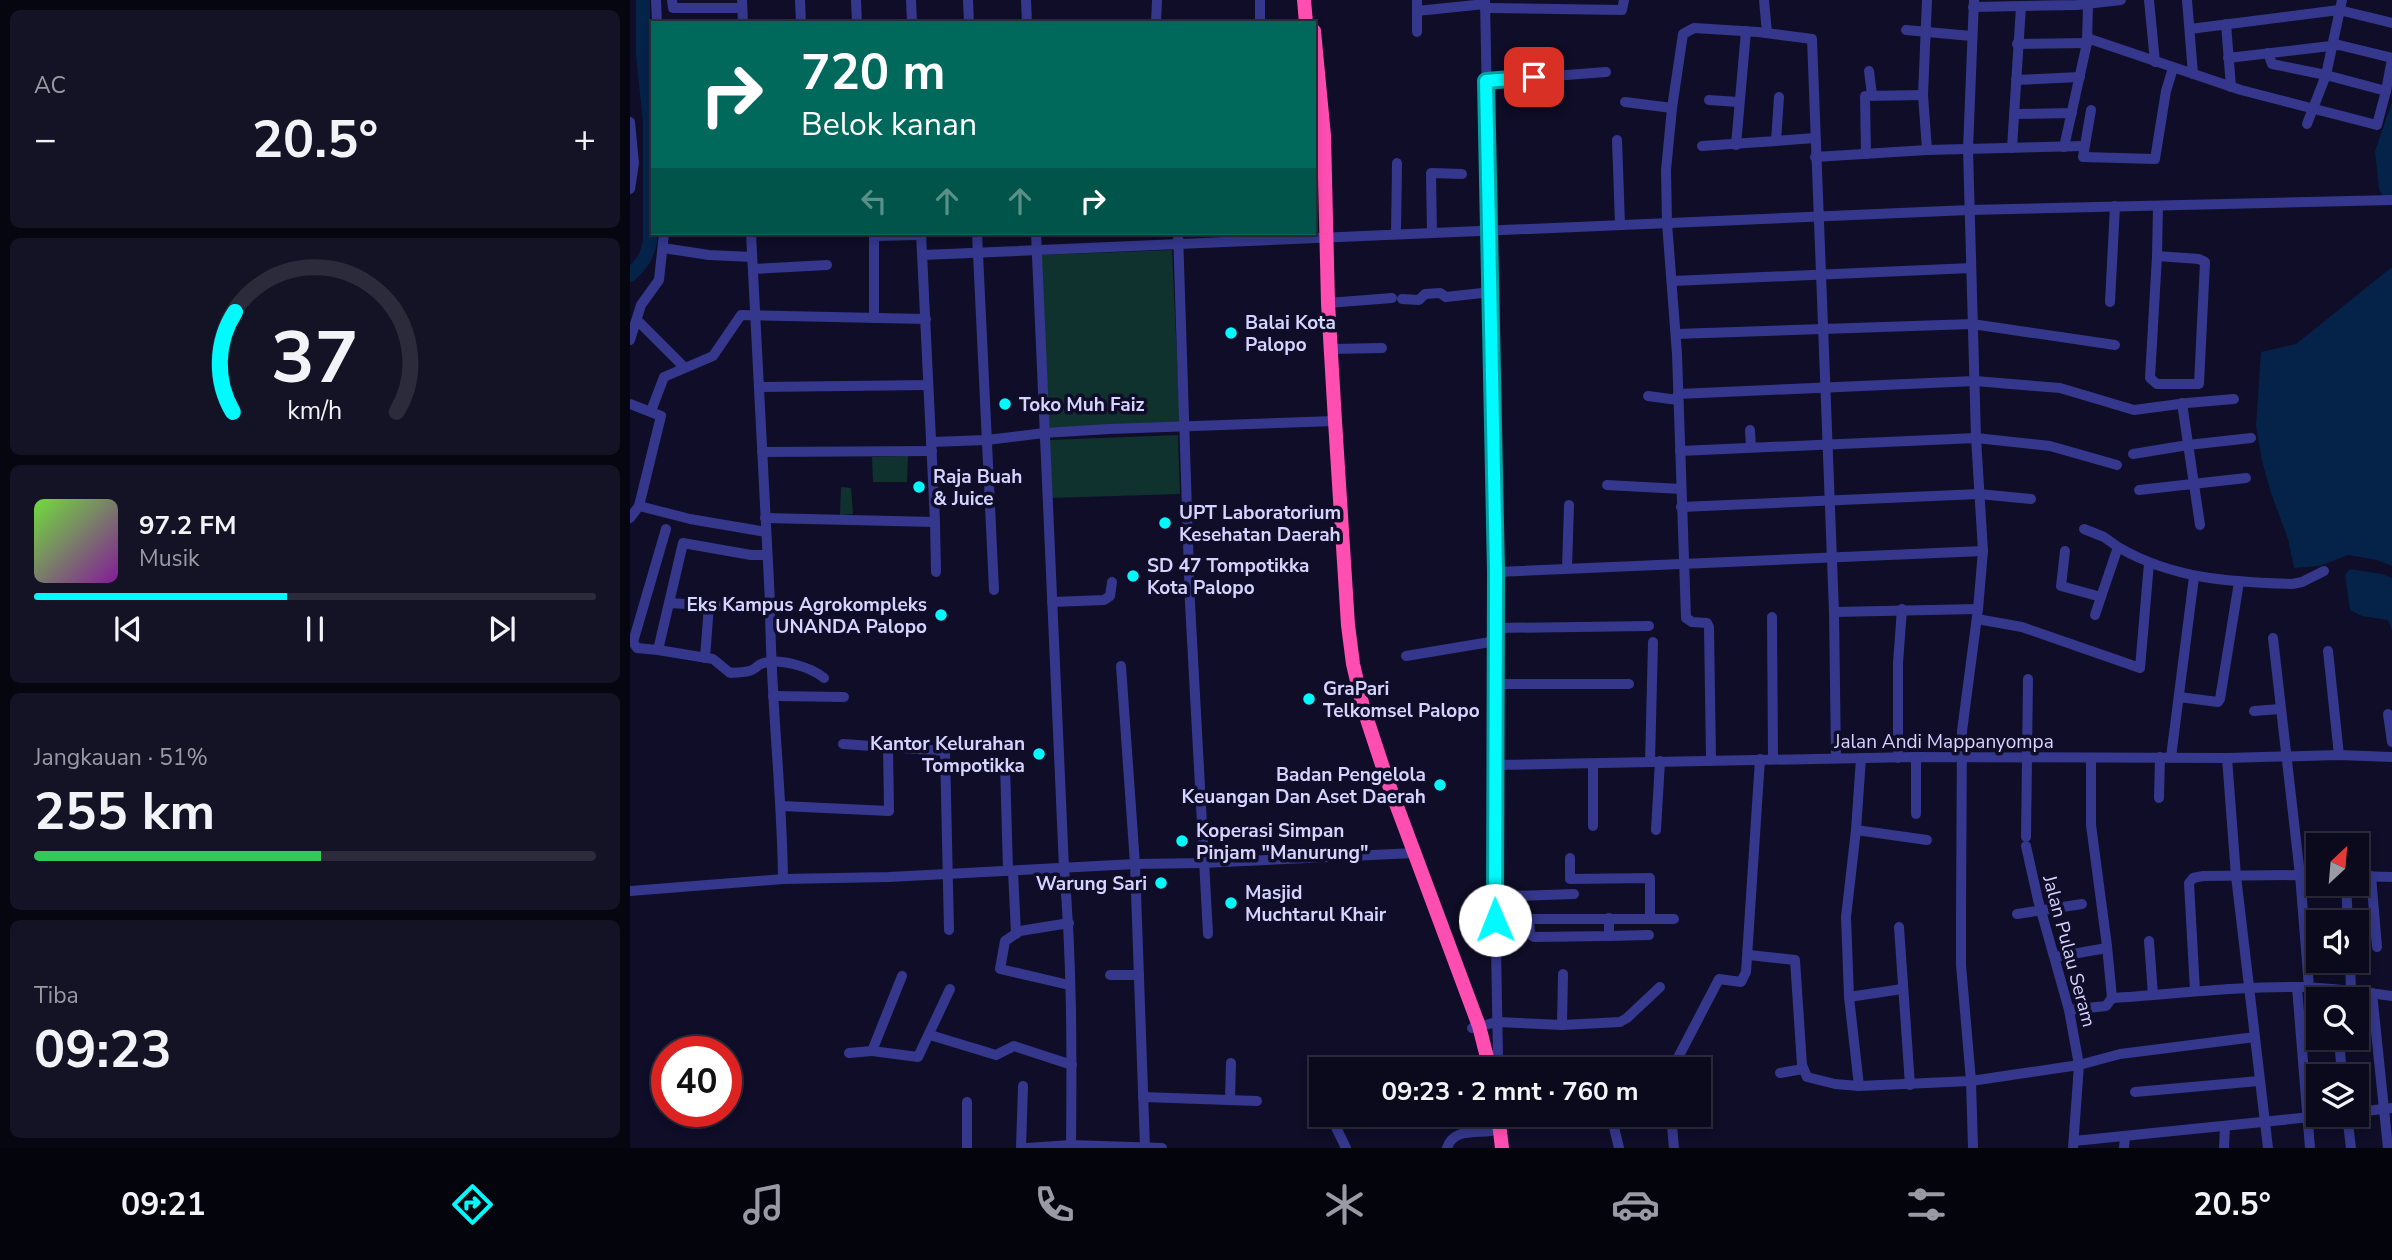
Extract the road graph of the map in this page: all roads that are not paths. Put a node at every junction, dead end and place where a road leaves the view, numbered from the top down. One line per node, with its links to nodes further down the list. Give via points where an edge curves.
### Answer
1 (800, 0): 28 (street)
2 (856, 0): 29 (street)
3 (911, 0): 30 (street)
4 (968, 0): 31 (street)
5 (1026, 0): 32 (street)
6 (1157, 0): 33 (street)
7 (1260, 0): 34 (street)
8 (1304, 0): 35 (highway)
9 (1312, 0): 36 (highway)
10 (1624, 0): 22 (street, via 1622,10)
11 (1763, 0): 44 (street)
12 (1927, 0): 42 (street)
13 (2120, 0): 16 (street)
14 (2149, 0): 53 (street)
15 (2187, 0): 39 (street)
16 (2103, 1): 23 (street)
17 (1974, 3): 27 (street); 45 (street)
18 (2070, 3): 23 (street); 27 (street)
19 (672, 4): 20 (street); 24 (street)
20 (742, 4)
21 (1485, 4): 22 (street); 25 (street); 61 (street)
22 (1574, 4)
23 (2088, 4): 46 (street)
24 (656, 5)
25 (1417, 5): 43 (street)
26 (2340, 5): 37 (street); 38 (street); 48 (street)
27 (2021, 6): 47 (street)
28 (801, 21)
29 (857, 21)
30 (912, 21)
31 (968, 21)
32 (1027, 21)
33 (1156, 21)
34 (1260, 21)
35 (1306, 21)
36 (1314, 21)
37 (2392, 23)
38 (2226, 24): 39 (street); 51 (street)
39 (2190, 29): 57 (street)
40 (1906, 30): 42 (street)
41 (1746, 31): 44 (street); 69 (street); 70 (street, via 1694,28 1685,32)
42 (1926, 31): 45 (street); 65 (street)
43 (1417, 32)
44 (1767, 33): 77 (street, via 1812,39)
45 (1971, 36): 85 (street)
46 (2087, 41): 47 (street); 53 (street); 59 (street)
47 (2017, 44): 60 (street)
48 (2332, 46): 49 (street); 52 (street); 58 (street)
49 (2269, 53): 51 (street); 58 (street, via 2272,64)
50 (1316, 58): 109 (highway, via 1324,136)
51 (2228, 58): 62 (street)
52 (2392, 59): 63 (street)
53 (2155, 62): 54 (street)
54 (2173, 68): 57 (street); 82 (street, via 2155,159 2083,158)
55 (1870, 71): 64 (street)
56 (1606, 72): 61 (street)
57 (2193, 74): 62 (street)
58 (2326, 75): 63 (street); 71 (street)
59 (2080, 77): 60 (street); 73 (street)
60 (2016, 80): 74 (street)
61 (1486, 81): 100 (street)
62 (2231, 87): 71 (street)
63 (2386, 91): 71 (street, via 2377,125)
64 (1872, 94): 65 (street); 87 (street, via 1864,98)
65 (1923, 95): 86 (street)
66 (1779, 97): 79 (street)
67 (1709, 100): 69 (street)
68 (1625, 102): 70 (street)
69 (1738, 102): 80 (street)
70 (1672, 108): 98 (street, via 1666,162)
71 (2313, 109): 76 (street)
72 (2091, 110): 82 (street)
73 (2071, 113): 74 (street); 83 (street)
74 (2014, 114): 84 (street)
75 (630, 122): 92 (street, via 634,163)
76 (2307, 124)
77 (1815, 138): 79 (street); 88 (street)
78 (1617, 140): 99 (street)
79 (1776, 141): 80 (street)
80 (1735, 145): 81 (street)
81 (1702, 146)
82 (2084, 146): 83 (street)
83 (2064, 147): 84 (street)
84 (2012, 148): 85 (street)
85 (1968, 149): 86 (street); 96 (street)
86 (1927, 150): 87 (street)
87 (1866, 154): 88 (street)
88 (1815, 158): 97 (street)
89 (1397, 163): 102 (street)
90 (1316, 166): 109 (highway)
91 (1462, 174): 101 (street, via 1431,173)
92 (630, 189)
93 (2392, 200): 95 (street)
94 (2115, 206): 95 (street); 96 (street); 123 (street)
95 (2158, 206): 115 (street)
96 (1969, 210): 97 (street); 118 (street)
97 (1820, 216): 98 (street); 120 (street)
98 (1667, 223): 99 (street); 121 (street)
99 (1620, 224): 100 (street)
100 (1490, 231): 101 (street); 122 (street)
101 (1432, 233): 102 (street)
102 (1396, 234): 109 (street)
103 (664, 235): 111 (street)
104 (751, 235): 116 (street)
105 (898, 235): 127 (street, via 874,236)
106 (921, 235): 114 (street)
107 (977, 235): 113 (street)
108 (1036, 235): 112 (street)
109 (1322, 237): 110 (street); 124 (highway); 147 (highway)
110 (1178, 238): 112 (street); 148 (street)
111 (663, 248): 116 (street); 125 (street, via 659,280)
112 (1037, 250): 113 (street); 150 (street)
113 (978, 252): 114 (street); 153 (street)
114 (923, 255): 128 (street)
115 (2157, 256): 115 (street, via 2150,378 2157,384 2199,384 2205,262)
116 (752, 257): 119 (street)
117 (827, 265): 119 (street)
118 (1971, 268): 120 (street); 129 (street)
119 (753, 269): 126 (street)
120 (1821, 273): 121 (street); 130 (street)
121 (1673, 281): 131 (street)
122 (1491, 292): 124 (street); 189 (street)
123 (2110, 302)
124 (1328, 303): 135 (highway)
125 (633, 316): 132 (street); 136 (street)
126 (755, 317): 127 (street); 136 (street, via 741,315 716,354); 140 (street)
127 (874, 318): 128 (street)
128 (926, 319): 138 (street)
129 (1972, 324): 130 (street); 133 (street); 137 (street)
130 (1822, 329): 131 (street); 139 (street)
131 (1675, 334): 142 (street)
132 (630, 340)
133 (2115, 345)
134 (1382, 348): 135 (street)
135 (1331, 349): 147 (highway)
136 (684, 367): 146 (street, via 664,377)
137 (1975, 381): 139 (street); 144 (street, via 2060,388 2134,410); 151 (street)
138 (928, 385): 140 (street); 156 (street)
139 (1825, 386): 142 (street); 154 (street)
140 (759, 387): 159 (street)
141 (1648, 396): 142 (street)
142 (1678, 397): 158 (street)
143 (2234, 400): 144 (street)
144 (2182, 403): 155 (street)
145 (630, 404): 146 (street)
146 (651, 411): 171 (street, via 661,416)
147 (1331, 422): 148 (street); 255 (highway, via 1353,664)
148 (1186, 427): 150 (street); 258 (street)
149 (1750, 430): 157 (street)
150 (1044, 433): 153 (street); 196 (street)
151 (1976, 438): 154 (street); 161 (street, via 2050,446); 167 (street)
152 (2251, 438): 155 (street)
153 (987, 440): 156 (street); 194 (street)
154 (1827, 444): 157 (street); 169 (street)
155 (2188, 444): 160 (street); 163 (street)
156 (931, 447): 159 (street); 175 (street)
157 (1751, 447): 158 (street)
158 (1679, 451): 165 (street)
159 (762, 452): 174 (street)
160 (2133, 454)
161 (2117, 465)
162 (2245, 478): 163 (street)
163 (2194, 484): 166 (street); 176 (street)
164 (1607, 485): 165 (street)
165 (1681, 489): 172 (street)
166 (2139, 490)
167 (1979, 494): 168 (street); 169 (street); 181 (street)
168 (2031, 499)
169 (1830, 500): 172 (street); 184 (street)
170 (1569, 505): 187 (street)
171 (639, 506): 173 (street); 179 (street)
172 (1681, 507): 185 (street)
173 (630, 518)
174 (765, 518): 175 (street); 179 (street)
175 (935, 522): 188 (street)
176 (2200, 525)
177 (666, 529): 210 (street, via 633,642 637,648)
178 (2084, 529): 180 (street)
179 (766, 532): 183 (street)
180 (2118, 547): 186 (street); 195 (street)
181 (1983, 551): 184 (street); 202 (street)
182 (2065, 551): 195 (street, via 2061,586)
183 (767, 555): 197 (street, via 683,543); 199 (street)
184 (1831, 556): 185 (street); 201 (street)
185 (1683, 563): 187 (street); 242 (street, via 1686,618 1709,627)
186 (2149, 563): 191 (street); 202 (street, via 2140,668)
187 (1567, 568): 189 (street)
188 (936, 572)
189 (1496, 572): 206 (street)
190 (2324, 572): 193 (street, via 2299,583)
191 (2194, 577): 193 (street); 222 (street)
192 (1112, 582): 196 (street, via 1110,596 1104,600)
193 (2239, 582): 222 (street, via 2220,699)
194 (994, 590)
195 (2101, 597): 203 (street)
196 (1052, 602): 259 (street)
197 (669, 603): 198 (street); 210 (street)
198 (709, 605): 199 (street); 213 (street)
199 (770, 609): 214 (street)
200 (1902, 609): 201 (street); 202 (street); 236 (street)
201 (1834, 612): 234 (street)
202 (1977, 614): 237 (street)
203 (2095, 615)
204 (1772, 617): 241 (street)
205 (1649, 626): 206 (street)
206 (1496, 628): 208 (street)
207 (2273, 638): 223 (street)
208 (1496, 641): 212 (street); 218 (street)
209 (1653, 642): 244 (street)
210 (658, 650): 213 (street)
211 (2328, 651): 229 (street)
212 (1406, 656)
213 (705, 658): 214 (street, via 730,673)
214 (770, 663): 216 (street, via 803,666); 220 (street)
215 (1121, 666): 257 (street)
216 (824, 678)
217 (2028, 679): 238 (street, Jalan Pulau Seram)
218 (1496, 684): 219 (street); 247 (street)
219 (1629, 684)
220 (773, 696): 221 (street); 249 (street)
221 (844, 696)
222 (2179, 697): 232 (street)
223 (2280, 709): 224 (street); 230 (street)
224 (2254, 711)
225 (2388, 714): 226 (street)
226 (2392, 742)
227 (843, 744): 228 (street)
228 (888, 748): 249 (street, via 889,811); 261 (street, via 945,751)
229 (2339, 755): 230 (street, Jalan Andi Mappanyompa); 233 (street, Jalan Andi Mappanyompa)
230 (2286, 756): 240 (street, Jalan Andi Mappanyompa); 262 (street)
231 (1916, 757): 236 (street, Jalan Andi Mappanyompa); 237 (street, Jalan Andi Mappanyompa); 250 (street)
232 (2166, 757): 239 (street, Jalan Andi Mappanyompa); 240 (street, Jalan Andi Mappanyompa); 248 (street)
233 (2392, 757)
234 (1836, 758): 235 (street, Jalan Andi Mappanyompa); 241 (street, Jalan Andi Mappanyompa)
235 (1861, 758): 236 (street, Jalan Andi Mappanyompa); 253 (street)
236 (1898, 758)
237 (1962, 758): 238 (street, Jalan Andi Mappanyompa); 327 (street, via 1961,965)
238 (2027, 758): 239 (street, Jalan Andi Mappanyompa); 273 (street, Jalan Pulau Seram, via 2026,842)
239 (2091, 758): 288 (street, via 2091,825)
240 (2227, 758): 264 (street)
241 (1773, 759): 243 (street, Jalan Andi Mappanyompa)
242 (1712, 760): 243 (street, Jalan Andi Mappanyompa); 244 (street, Jalan Andi Mappanyompa)
243 (1760, 760): 289 (street)
244 (1655, 761): 246 (street, Jalan Andi Mappanyompa); 252 (street)
245 (1005, 764): 260 (street)
246 (1593, 764): 247 (street, Jalan Andi Mappanyompa); 251 (street)
247 (1496, 765): 269 (street)
248 (2159, 799)
249 (782, 806): 267 (street)
250 (1916, 814)
251 (1593, 826)
252 (1656, 830)
253 (1856, 830): 254 (street); 308 (street, via 1846,917)
254 (1927, 841)
255 (1411, 853): 258 (street); 313 (highway)
256 (1570, 858): 276 (street, via 1570,879 1650,878)
257 (1135, 863): 258 (street); 259 (street); 293 (street)
258 (1203, 863): 283 (street)
259 (1064, 868): 260 (street); 279 (street)
260 (1011, 871): 261 (street); 282 (street)
261 (948, 874): 267 (street); 281 (street)
262 (2300, 875): 263 (street); 264 (street); 299 (street)
263 (2306, 875)
264 (2236, 876): 302 (street); 303 (street, via 2203,876 2190,881)
265 (2371, 876): 266 (street); 287 (street)
266 (2392, 877)
267 (783, 879): 268 (street)
268 (630, 891)
269 (1494, 894): 271 (street); 311 (street)
270 (1574, 894): 271 (street)
271 (1513, 896): 277 (street)
272 (2082, 904): 273 (street)
273 (2041, 910): 274 (street); 290 (street, Jalan Pulau Seram)
274 (2017, 914)
275 (1609, 918): 276 (street); 277 (street); 285 (street)
276 (1650, 918): 278 (street)
277 (1529, 919): 285 (street, via 1534,937)
278 (1674, 919)
279 (1069, 923): 282 (street); 295 (street)
280 (1899, 927): 301 (street)
281 (949, 930)
282 (1016, 934): 295 (street, via 1005,941 1000,970)
283 (1208, 934)
284 (1649, 935): 285 (street)
285 (1609, 936)
286 (2149, 941): 306 (street)
287 (2377, 947)
288 (2107, 948): 290 (street); 309 (street)
289 (1749, 954): 321 (street, via 1742,981 1719,979); 325 (street, via 1795,960)
290 (2055, 957): 310 (street, Jalan Pulau Seram)
291 (1563, 974): 312 (street)
292 (1110, 975): 293 (street)
293 (1139, 975): 333 (street)
294 (902, 976): 316 (street)
295 (1069, 985): 323 (street)
296 (1660, 987): 312 (street, via 1620,1021)
297 (2297, 987): 298 (street); 302 (street); 339 (street)
298 (2306, 987)
299 (2309, 987)
300 (950, 989): 314 (street)
301 (1902, 989): 308 (street); 329 (street)
302 (2250, 989): 303 (street); 315 (street)
303 (2195, 991): 306 (street)
304 (2369, 993): 305 (street)
305 (2372, 993): 307 (street); 337 (street)
306 (2153, 995): 309 (street)
307 (2392, 996)
308 (1849, 998): 331 (street)
309 (2112, 998): 310 (street, via 2108,1005)
310 (2069, 1010): 324 (street, Jalan Pulau Seram)
311 (1497, 1022): 312 (street); 313 (street); 320 (street)
312 (1562, 1025)
313 (1476, 1027): 318 (highway); 319 (highway)
314 (930, 1035): 316 (street, via 916,1058); 323 (street, via 996,1055 1014,1046)
315 (2255, 1037): 324 (street, via 2120,1054); 328 (street)
316 (872, 1051): 317 (street)
317 (849, 1052)
318 (1481, 1057)
319 (1488, 1057)
320 (1498, 1057)
321 (1678, 1057)
322 (1231, 1063): 334 (street)
323 (1072, 1065): 352 (street)
324 (2079, 1065): 327 (street); 351 (street, Jalan Pulau Seram)
325 (1803, 1069): 326 (street); 331 (street, via 1810,1079)
326 (1780, 1073)
327 (1971, 1081): 329 (street); 365 (street)
328 (2259, 1081): 332 (street); 340 (street)
329 (1910, 1084): 331 (street)
330 (1023, 1086): 355 (street)
331 (1859, 1086)
332 (2135, 1092)
333 (1143, 1097): 334 (street); 357 (street)
334 (1230, 1099): 335 (street)
335 (1257, 1101)
336 (967, 1102): 354 (street)
337 (2388, 1109): 338 (street); 370 (street)
338 (2369, 1111)
339 (2306, 1118): 340 (street)
340 (2264, 1122): 346 (street); 367 (street)
341 (1336, 1127): 359 (street)
342 (1491, 1127): 349 (highway)
343 (1500, 1127): 362 (highway)
344 (1614, 1127): 363 (street)
345 (1672, 1127): 364 (street)
346 (2225, 1127): 350 (street); 353 (street)
347 (2307, 1127): 368 (street)
348 (2348, 1127): 369 (street)
349 (1491, 1131): 360 (street, via 1455,1135); 361 (highway)
350 (2125, 1136): 351 (street); 366 (street)
351 (2073, 1145)
352 (1071, 1146): 356 (street); 357 (street)
353 (2223, 1147)
354 (967, 1148)
355 (1021, 1148)
356 (1027, 1148)
357 (1145, 1148): 358 (street)
358 (1162, 1148)
359 (1346, 1148)
360 (1447, 1148)
361 (1493, 1148)
362 (1502, 1148)
363 (1619, 1148)
364 (1674, 1148)
365 (1973, 1148)
366 (2124, 1148)
367 (2267, 1148)
368 (2310, 1148)
369 (2351, 1148)
370 (2388, 1148)

